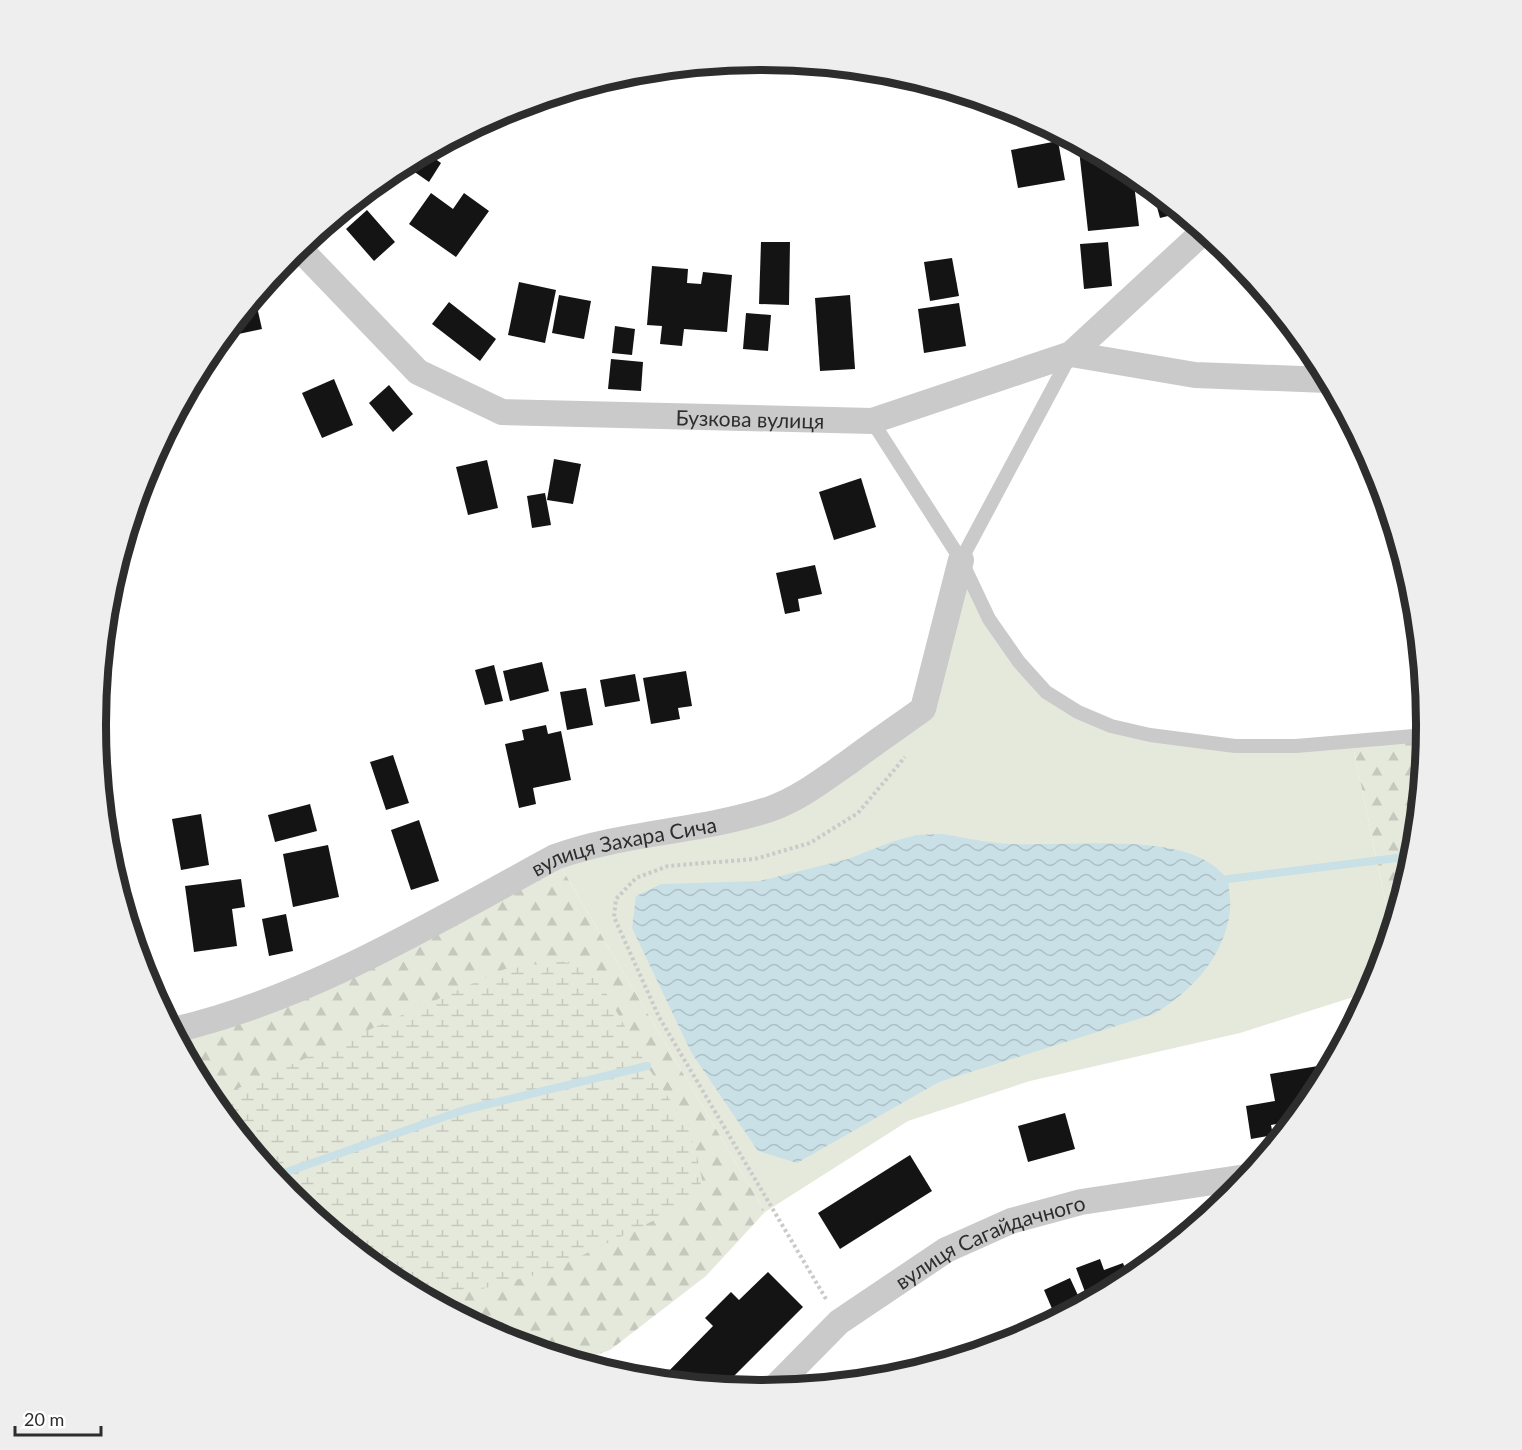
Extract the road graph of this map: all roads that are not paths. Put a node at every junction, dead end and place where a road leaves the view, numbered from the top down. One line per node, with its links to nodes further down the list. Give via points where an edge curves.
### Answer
1 (1197, 237): 3 (street, Бузкова вулиця)
2 (306, 255): 5 (street, Бузкова вулиця, via 418,372 502,412)
3 (1071, 354): 4 (street, via 1195,375); 5 (street, Бузкова вулиця); 6 (lane)
4 (1317, 380)
5 (872, 421): 6 (lane)
6 (962, 560): 7 (lane, via 989,619 1046,692 1111,726 1235,746 1296,746); 8 (street, вулиця Захара Сича, via 923,709 804,794 739,818 604,843 555,857 387,948 280,996)
7 (1415, 736)
8 (181, 1028)
9 (1231, 1180): 10 (street, вулиця Сагайдачного, via 1082,1202 1011,1221 946,1250 839,1322)
10 (783, 1379)

